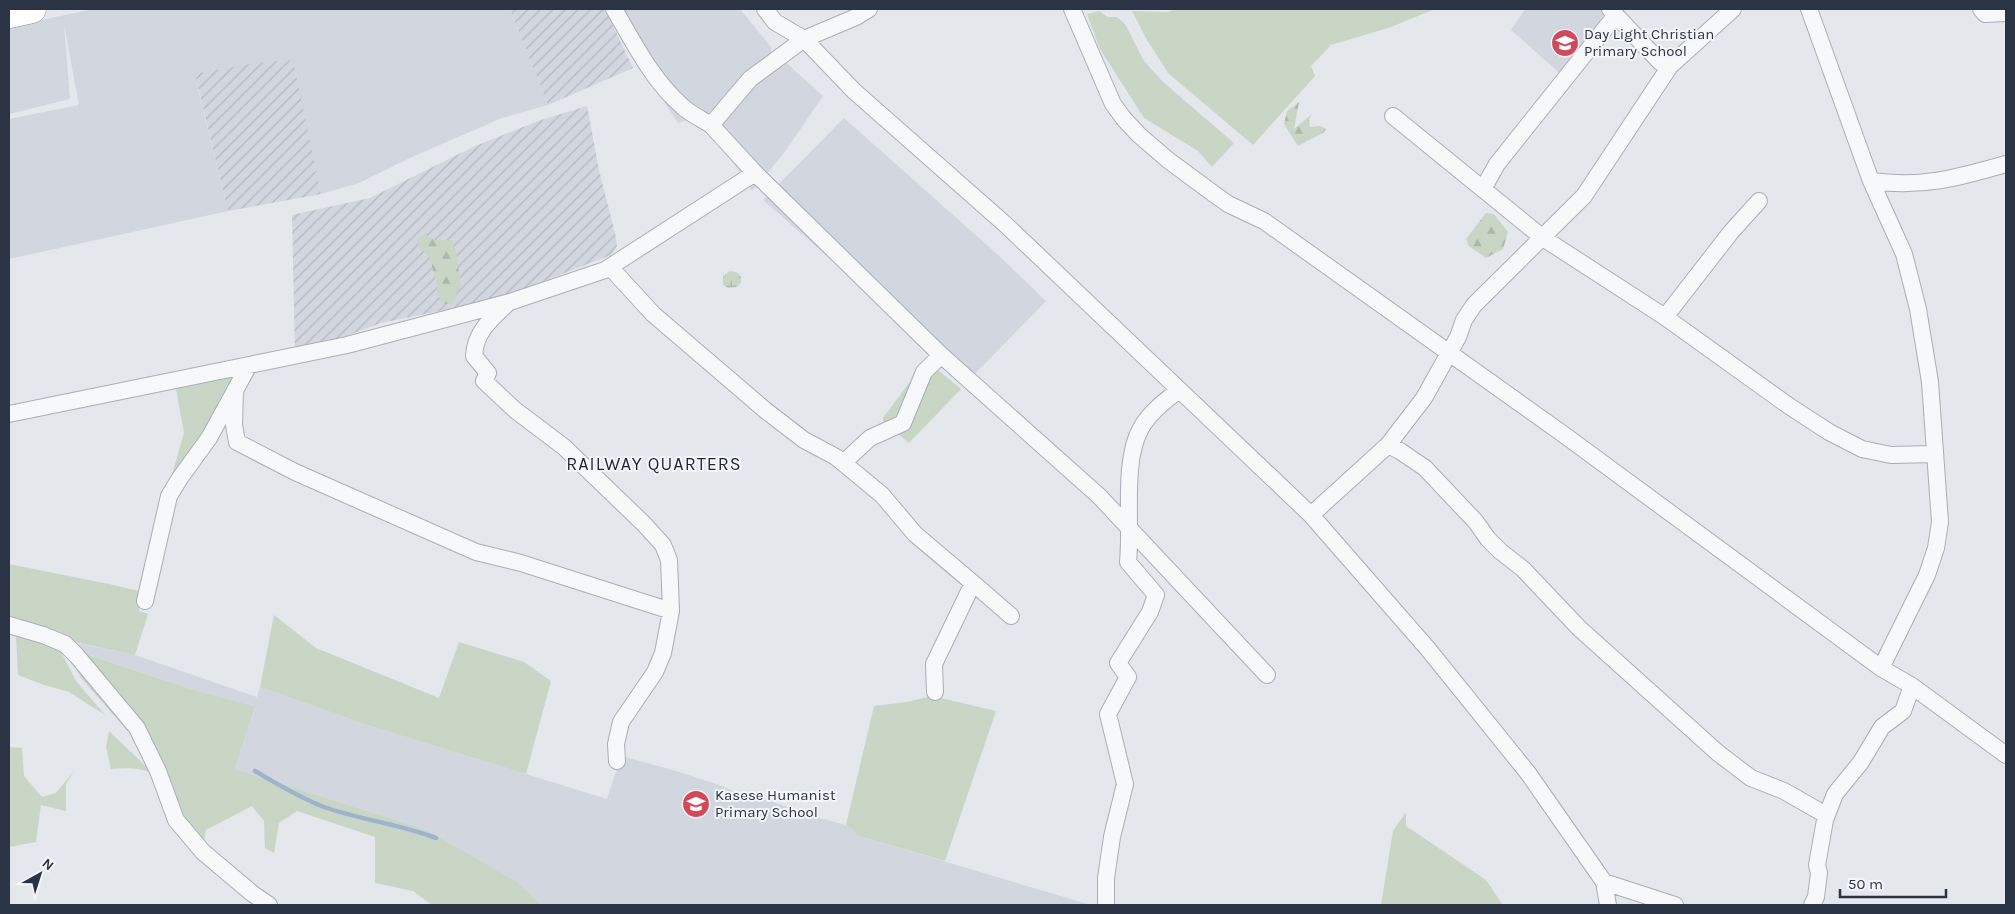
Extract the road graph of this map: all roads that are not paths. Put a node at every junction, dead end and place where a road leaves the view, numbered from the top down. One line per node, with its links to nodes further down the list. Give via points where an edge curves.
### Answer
1 (32, 9): 11 (highway)
2 (614, 9): 15 (street, via 664,87 683,107)
3 (765, 9): 12 (street, via 776,22)
4 (869, 9): 12 (street)
5 (1072, 9): 25 (street, via 1113,104 1139,135 1228,204 1264,221)
6 (1733, 9): 13 (street)
7 (1809, 9): 18 (street)
8 (1981, 9): 10 (street, via 1985,14)
9 (1613, 12): 13 (street, via 1660,62); 19 (street, via 1496,164)
10 (2006, 13)
11 (9, 14)
12 (804, 39): 15 (street, via 750,79); 29 (street, via 854,91 1006,225)
13 (1670, 66): 21 (street, via 1584,196)
14 (1394, 116): 19 (street)
15 (711, 125): 17 (street)
16 (2006, 164): 18 (street, via 1950,180 1896,184)
17 (755, 173): 22 (street); 26 (street)
18 (1871, 181): 32 (street, via 1904,254 1918,309 1930,382)
19 (1484, 189): 21 (street)
20 (1760, 201): 24 (street, via 1731,232)
21 (1543, 238): 24 (street); 25 (street, via 1474,305)
22 (610, 267): 23 (street); 33 (street, via 653,314 751,398 804,440)
23 (510, 302): 27 (street, via 365,340); 38 (street, via 485,325 474,346 474,356 488,372 484,381 564,448 663,546 669,560)
24 (1665, 317): 32 (street, via 1789,406 1862,449 1891,455)
25 (1448, 352): 31 (street, via 1424,398); 41 (street)
26 (941, 354): 33 (street, via 924,372 903,423 870,438); 35 (street, via 1099,496)
27 (249, 365): 28 (street); 30 (street)
28 (235, 390): 37 (street, via 209,438 169,496); 38 (street, via 237,442 295,472 476,552 521,563)
29 (1179, 390): 34 (street); 35 (street, via 1158,407 1140,429 1132,455)
30 (9, 414)
31 (1388, 445): 34 (street); 47 (street, via 1426,468 1488,539 1523,569 1578,628 1718,753 1751,778 1784,791)
32 (1935, 454): 41 (street, via 1940,522 1936,548 1927,575)
33 (843, 463): 36 (street, via 882,495 915,534)
34 (1311, 515): 48 (street, via 1428,649 1528,773)
35 (1130, 531): 42 (street); 50 (street, via 1128,562 1156,595 1150,612 1118,663 1128,678 1108,714 1125,784 1112,837)
36 (973, 583): 39 (street); 44 (street, via 934,664)
37 (145, 601)
38 (671, 611): 46 (street, via 660,664 621,722 616,744)
39 (1010, 616)
40 (9, 624): 49 (street, via 66,644 137,728 158,771 176,820 203,852)
41 (1881, 668): 43 (street)
42 (1267, 675)
43 (1912, 686): 45 (street); 47 (street, via 1903,710 1882,727 1861,762 1835,794)
44 (935, 692)
45 (2006, 755)
46 (617, 760)
47 (1826, 815): 53 (street, via 1817,865 1816,897)
48 (1604, 882): 51 (street); 52 (street)
49 (269, 905)
50 (1106, 905)
51 (1608, 905)
52 (1675, 905)
53 (1812, 905)

